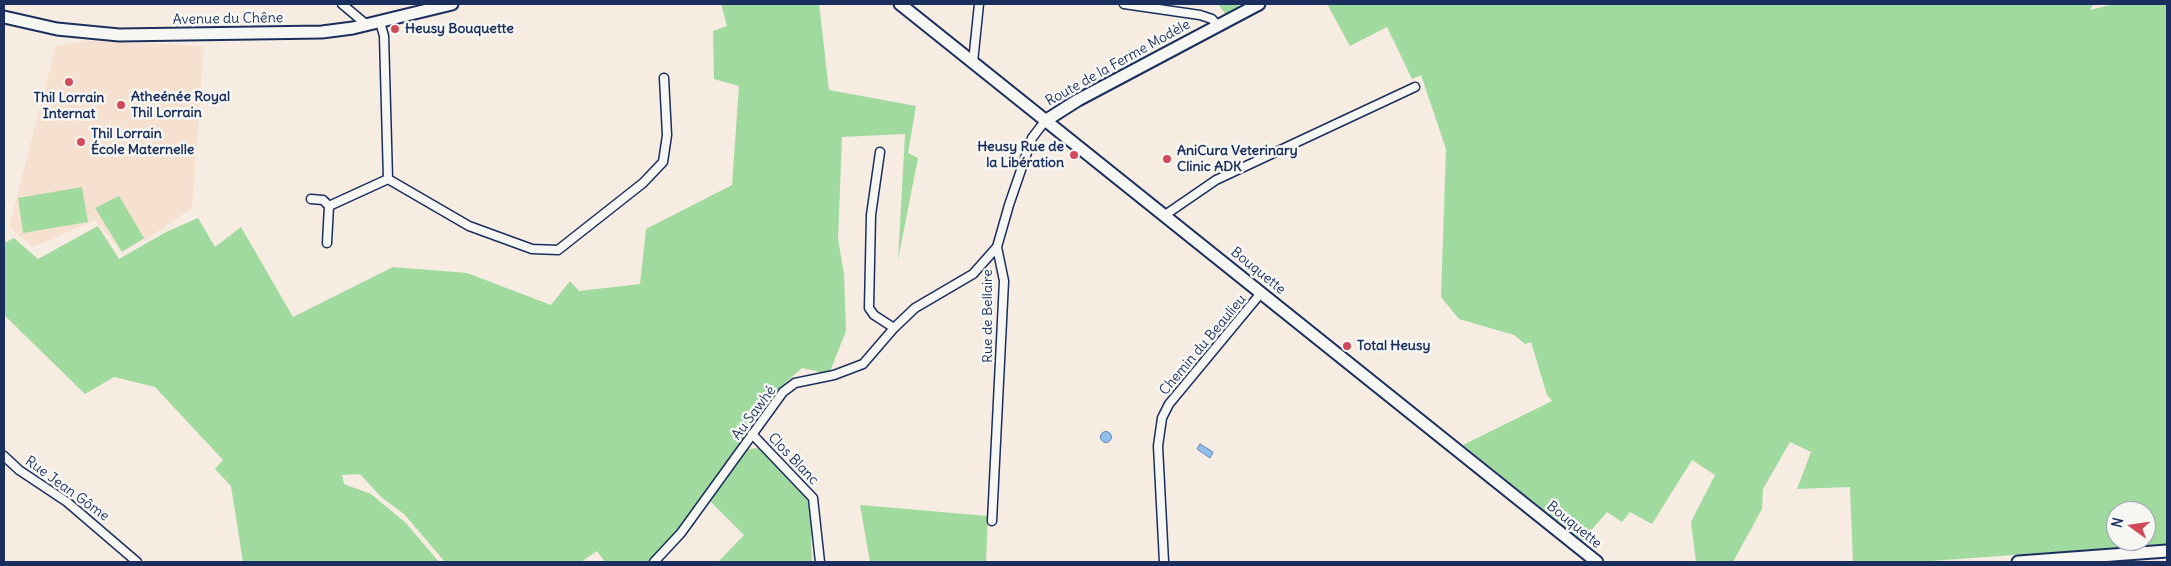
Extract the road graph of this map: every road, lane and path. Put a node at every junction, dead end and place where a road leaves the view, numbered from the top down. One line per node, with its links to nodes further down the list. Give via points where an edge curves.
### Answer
1 (342, 4): 9 (street)
2 (452, 4): 8 (main road, Avenue du Chêne)
3 (900, 4): 11 (main road, Bouquette)
4 (979, 4): 11 (street)
5 (1124, 4): 10 (street, via 1200,15 1212,19)
6 (1259, 4): 10 (main road, Route de la Ferme Modèle)
7 (4, 17): 9 (main road, Avenue du Chêne, via 57,29 119,34 322,32)
8 (380, 22): 9 (main road, Avenue du Chêne); 16 (street, via 384,36)
9 (367, 25)
10 (1218, 26): 14 (main road, Route de la Ferme Modèle, via 1078,100)
11 (973, 62): 14 (main road, Bouquette)
12 (664, 78): 16 (street, via 667,135 663,162 643,183 558,250 532,249 469,226)
13 (1415, 87): 19 (street, via 1216,180)
14 (1045, 121): 19 (main road, Bouquette); 21 (street, Rue de Bellaire, via 1032,138)
15 (880, 152): 23 (street, via 871,215 868,308)
16 (388, 179): 18 (street)
17 (311, 199): 18 (street, via 323,200)
18 (329, 206): 20 (street)
19 (1164, 215): 22 (main road, Bouquette)
20 (327, 243)
21 (998, 247): 23 (street, Au Sawhé, via 973,274 915,308); 26 (street, Rue de Bellaire, via 1004,290)
22 (1261, 293): 31 (street, Chemin du Beaulieu, via 1169,404 1162,418 1158,446); 32 (main road, Bouquette)
23 (894, 328): 24 (street, Au Sawhé, via 863,364 834,375 795,383 784,392)
24 (752, 434): 29 (street, Au Sawhé, via 681,533); 30 (street, Clos Blanc, via 813,498)
25 (4, 456): 28 (street, Rue Jean Gôme, via 67,502)
26 (992, 521)
27 (2167, 551): 33 (main road)
28 (137, 562)
29 (654, 562)
30 (820, 562)
31 (1164, 562)
32 (1596, 562)
33 (2018, 562)

